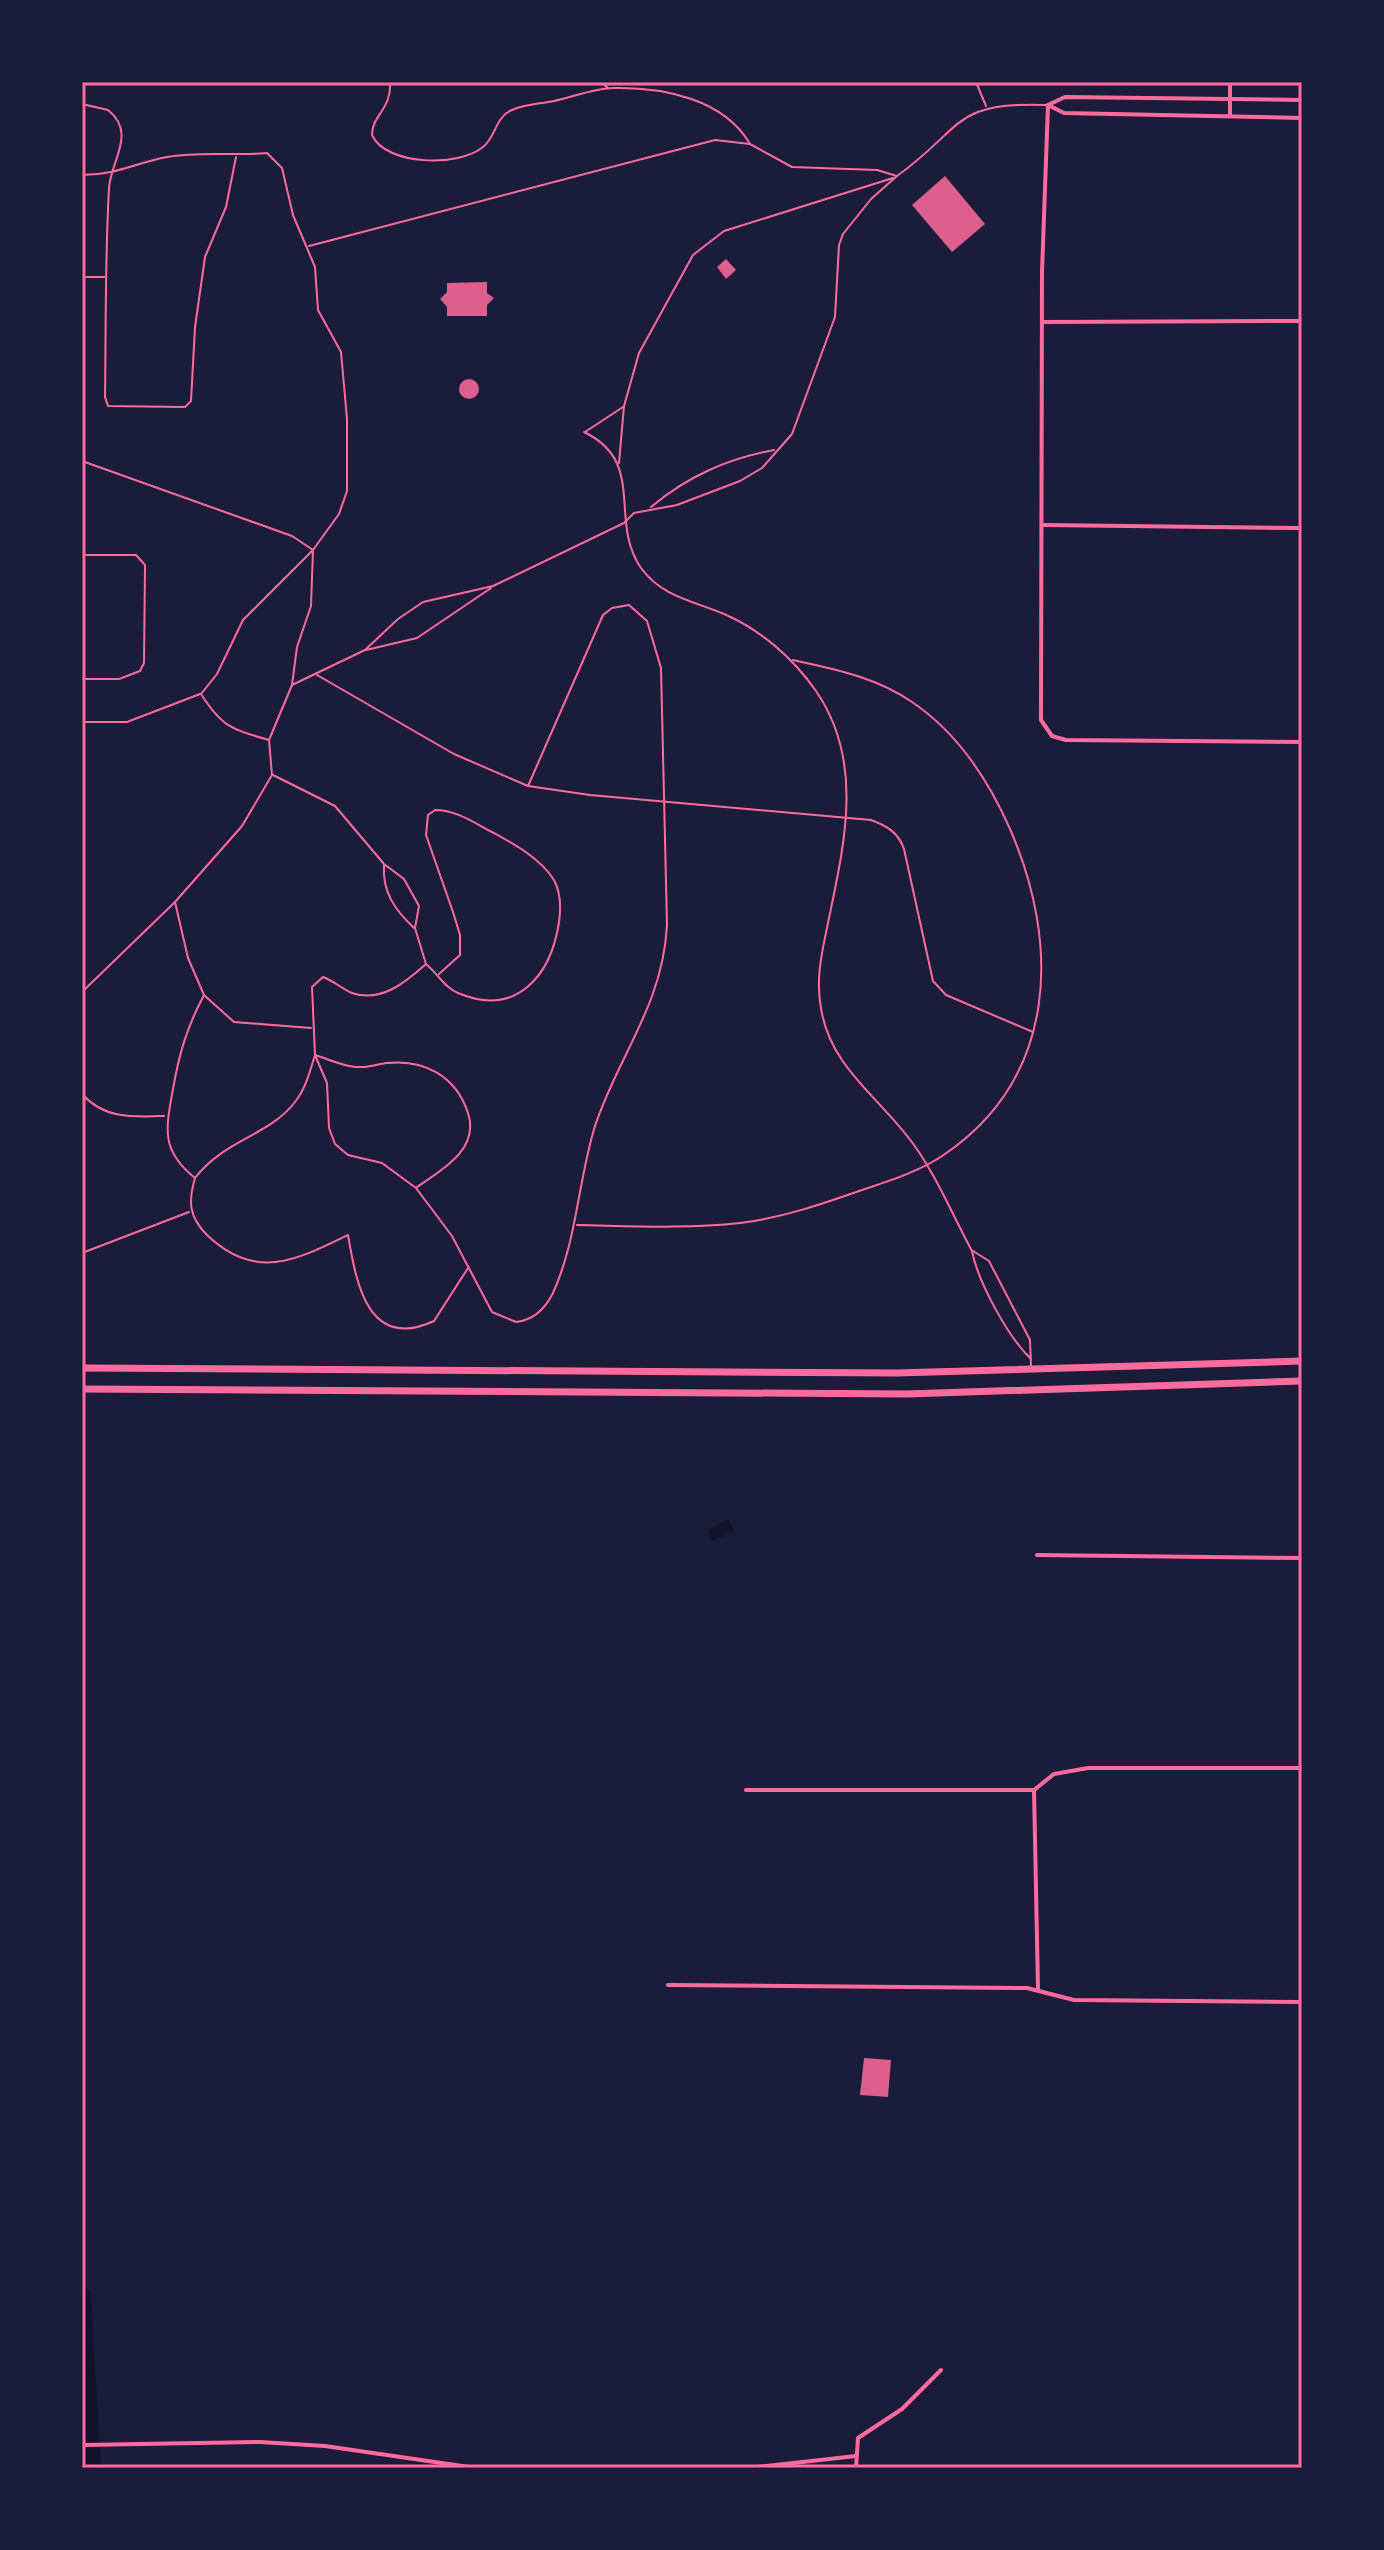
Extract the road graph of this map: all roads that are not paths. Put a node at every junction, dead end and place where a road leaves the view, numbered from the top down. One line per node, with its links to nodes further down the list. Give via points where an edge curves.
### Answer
1 (390, 82): 5 (lane, via 390,101 372,125 372,135 388,153 402,158 467,157 486,145 509,111)
2 (601, 82): 5 (lane)
3 (976, 82): 10 (lane)
4 (1230, 82): 6 (street)
5 (609, 88): 13 (lane, via 709,104 740,126)
6 (1230, 99): 7 (street); 9 (street, via 1065,97); 11 (street)
7 (1302, 100)
8 (82, 104): 16 (lane, via 108,110 119,122 122,142)
9 (1048, 105): 10 (lane); 11 (street, via 1064,113); 22 (street)
10 (987, 107): 17 (lane, via 959,120)
11 (1230, 116): 12 (street)
12 (1302, 118)
13 (750, 144): 17 (lane, via 792,167 877,170); 18 (lane, via 715,140)
14 (237, 156): 16 (lane, via 166,157); 18 (lane, via 267,153 279,160 293,215); 20 (lane, via 226,207 205,257 191,401 185,407 108,406)
15 (82, 175): 16 (lane)
16 (111, 175): 20 (lane)
17 (897, 176): 23 (lane, via 724,231 704,244 686,264 651,328); 24 (lane, via 843,234 831,333 792,434)
18 (309, 246): 31 (lane, via 318,310 341,352 348,460 347,491 339,514)
19 (82, 277): 20 (lane)
20 (107, 277)
21 (1302, 321): 22 (street)
22 (1042, 322): 29 (street)
23 (624, 406): 26 (lane); 26 (lane, via 584,432 606,446)
24 (776, 449): 27 (lane, via 698,474); 27 (lane, via 762,468 740,481 677,505)
25 (82, 461): 31 (lane, via 279,531)
26 (618, 465): 28 (lane, via 624,484)
27 (650, 507): 28 (lane)
28 (624, 523): 33 (lane); 35 (lane, via 636,560 661,589 750,627)
29 (1043, 525): 30 (street); 42 (street, via 1040,680 1041,720 1047,731 1077,740)
30 (1302, 528)
31 (313, 550): 38 (lane, via 314,589 292,667); 39 (lane, via 243,620 217,674)
32 (82, 555): 37 (lane, via 142,559 144,663 140,671 119,679)
33 (493, 586): 34 (lane, via 417,638); 34 (lane, via 423,602)
34 (365, 650): 36 (lane)
35 (790, 660): 46 (lane, via 816,691 836,734 846,771); 55 (lane, via 893,690 931,716 972,759 1004,814 1037,905 1043,964)
36 (316, 674): 38 (lane); 44 (lane, via 454,754)
37 (82, 679)
38 (292, 685): 41 (lane)
39 (201, 694): 40 (lane, via 127,722); 41 (lane, via 227,727)
40 (82, 722)
41 (269, 740): 43 (lane)
42 (1302, 742)
43 (272, 775): 47 (lane, via 335,806); 48 (lane, via 242,826)
44 (528, 786): 45 (lane); 45 (lane, via 603,615 629,605 647,621 659,655)
45 (664, 801): 46 (lane); 63 (lane, via 663,962 636,1040 595,1126)
46 (848, 820): 55 (lane, via 871,820 900,840 928,970 938,989); 59 (lane, via 820,964 821,1009 848,1073 899,1125)
47 (384, 864): 49 (lane, via 388,897); 49 (lane, via 415,894)
48 (175, 902): 52 (lane); 53 (lane, via 188,958)
49 (415, 928): 50 (lane)
50 (426, 964): 51 (lane); 54 (lane, via 405,983 379,994 351,993 323,977 316,980)
51 (439, 974): 51 (lane, via 455,993 472,998 519,995 548,964 560,897 544,867 525,852 460,815 435,810 428,815 426,835 460,935 460,955)
52 (82, 992)
53 (204, 995): 54 (lane, via 234,1022); 58 (lane, via 177,1056)
54 (312, 1028): 56 (lane)
55 (1033, 1032): 59 (lane, via 1014,1079 991,1111 943,1156)
56 (315, 1055): 60 (lane, via 295,1102 264,1127 222,1149); 61 (lane, via 327,1083 335,1144 348,1155 382,1163); 61 (lane, via 353,1067 420,1065 455,1087 471,1121 467,1142 448,1166)
57 (82, 1094): 58 (lane, via 101,1111)
58 (165, 1116): 60 (lane, via 171,1149)
59 (924, 1164): 63 (lane, via 893,1180 764,1219 683,1227); 64 (lane)
60 (195, 1178): 62 (lane)
61 (416, 1188): 66 (lane, via 452,1236)
62 (191, 1212): 65 (lane); 66 (lane, via 208,1235 249,1263 292,1258 348,1235 362,1299 385,1323 402,1329 434,1321)
63 (576, 1225): 66 (lane, via 553,1294 525,1321 507,1321 492,1312)
64 (972, 1251): 67 (lane, via 975,1267 1018,1347); 67 (lane, via 989,1261 1030,1340)
65 (82, 1253)
66 (468, 1268)
67 (1031, 1359): 70 (lane)
68 (1302, 1361): 70 (main road)
69 (82, 1368): 70 (main road)
70 (1032, 1370)
71 (1302, 1381): 72 (main road, via 907,1394)
72 (82, 1389)
73 (1037, 1555): 74 (street)
74 (1302, 1558)
75 (1302, 1768): 77 (street, via 1088,1768 1054,1774)
76 (746, 1790): 77 (street)
77 (1034, 1790): 79 (street)
78 (668, 1985): 79 (street)
79 (1038, 1989): 80 (street, via 1074,2000)
80 (1302, 2002)
81 (941, 2370): 83 (street, via 902,2409 858,2438)
82 (82, 2445): 84 (street, via 286,2444)
83 (856, 2456): 85 (street); 86 (street)
84 (476, 2468)
85 (749, 2468)
86 (856, 2468)

